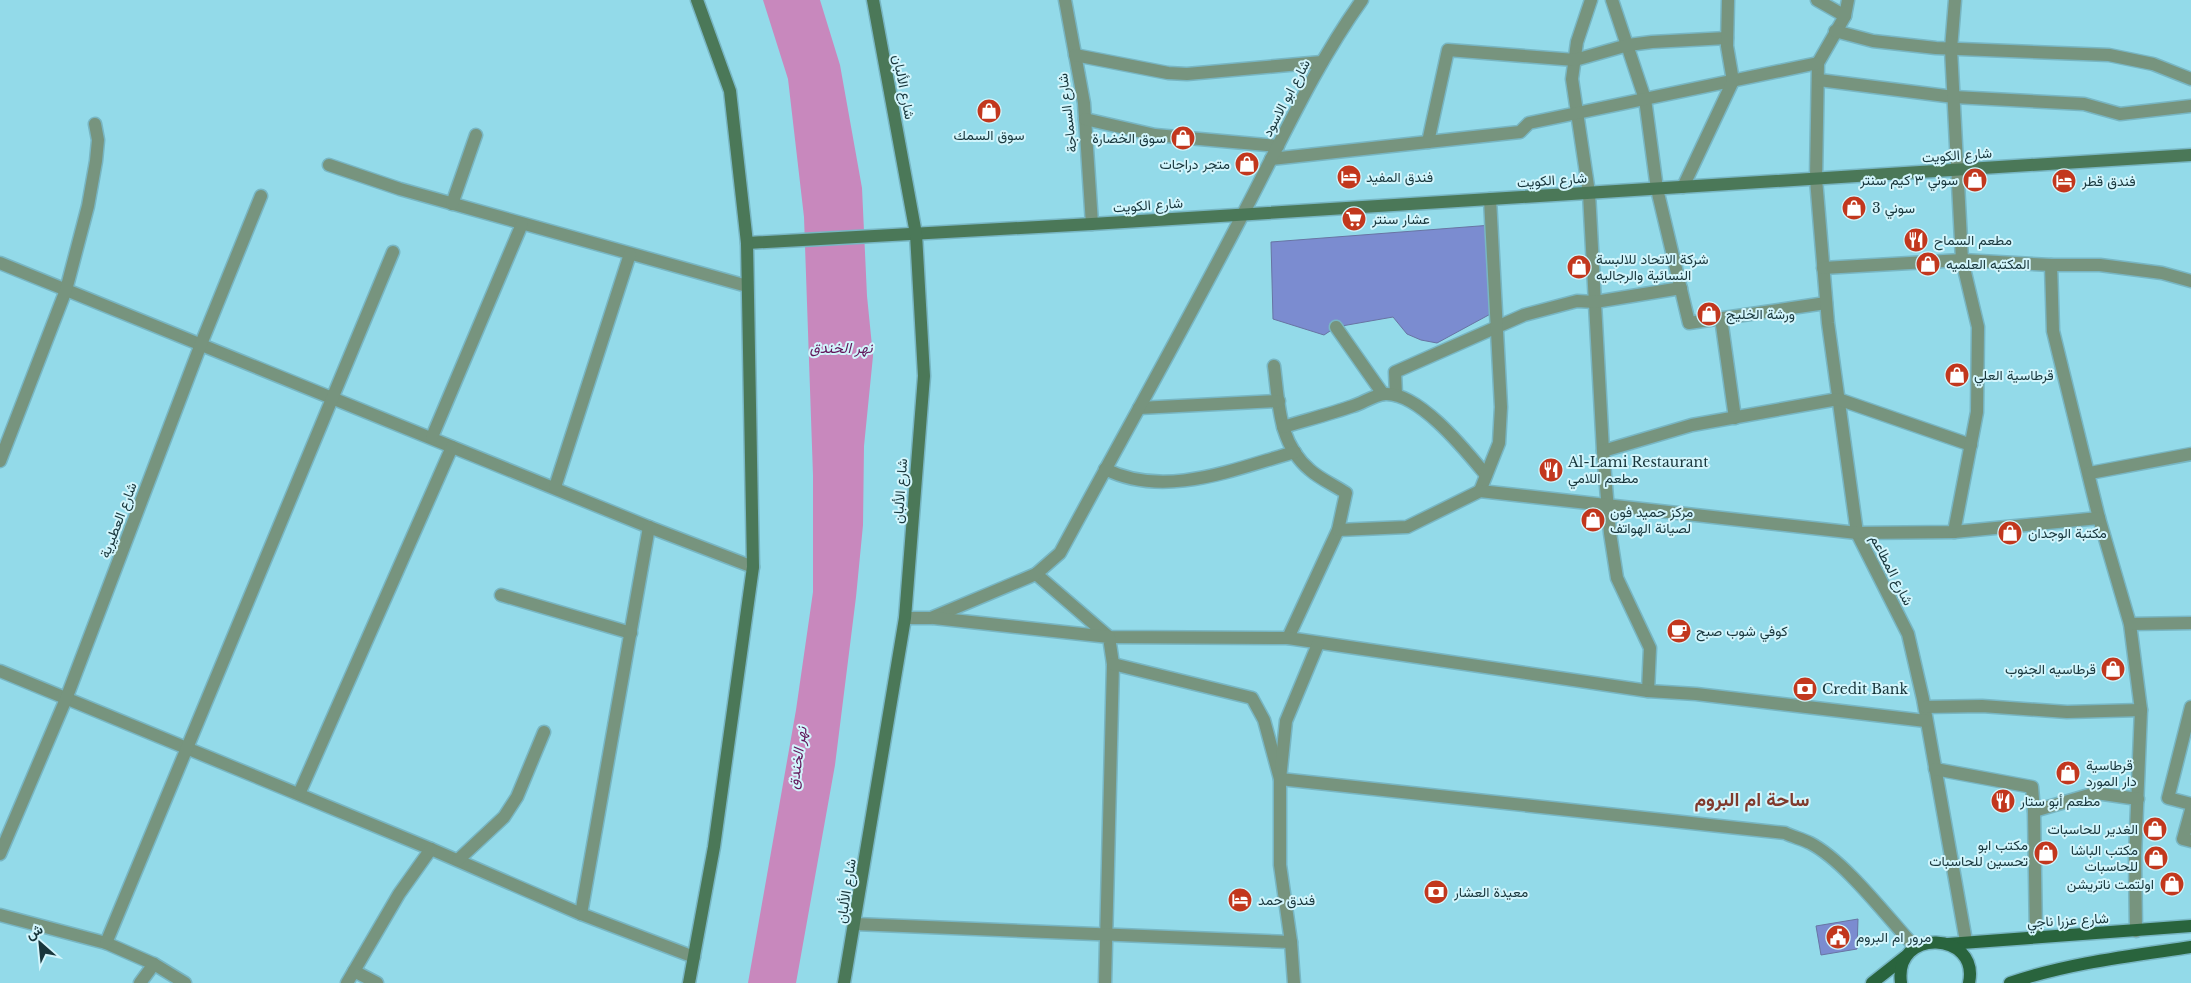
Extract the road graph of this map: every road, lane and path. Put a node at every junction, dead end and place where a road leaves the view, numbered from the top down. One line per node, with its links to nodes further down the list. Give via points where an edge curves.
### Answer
1 (697, 0): 47 (main road, via 730,91)
2 (872, 0): 46 (main road, شارع الألبان)
3 (1065, 0): 16 (street, شارع السماجة)
4 (1362, 0): 18 (street, شارع ابو الاسود)
5 (1591, 0): 17 (street, via 1577,42)
6 (1612, 0): 14 (street)
7 (1728, 0): 13 (street)
8 (1817, 0): 11 (street)
9 (1848, 0): 11 (street)
10 (1955, 0): 15 (street)
11 (1844, 16): 12 (street)
12 (1835, 31): 15 (street, via 1874,41); 19 (street)
13 (1727, 38): 14 (street); 22 (street)
14 (1628, 46): 17 (street); 24 (street)
15 (1952, 49): 20 (street, via 2109,55 2153,64); 23 (street)
16 (1075, 55): 18 (street, via 1187,74); 27 (street, شارع السماجة)
17 (1575, 60): 26 (street, via 1572,79); 30 (street, via 1448,50)
18 (1322, 62): 31 (street, شارع ابو الاسود)
19 (1818, 63): 21 (street, شارع المطاعم); 22 (street)
20 (2191, 79)
21 (1819, 80): 23 (street); 36 (street, شارع المطاعم)
22 (1733, 81): 24 (street); 37 (street)
23 (1954, 97): 25 (street, via 2084,104 2120,114); 35 (street)
24 (1645, 99): 26 (street); 38 (street)
25 (2191, 106)
26 (1577, 113): 30 (street, via 1529,123 1520,132); 39 (street)
27 (1085, 119): 31 (street, via 1155,135); 45 (street, شارع السماجة)
28 (95, 124): 57 (street, via 98,140 96,161)
29 (476, 135): 42 (street)
30 (1428, 142): 33 (street)
31 (1278, 146): 33 (street, شارع ابو الاسود)
32 (2191, 155): 35 (main road, شارع الكويت)
33 (1271, 159): 43 (street, شارع ابو الاسود)
34 (329, 165): 42 (street)
35 (1957, 170): 36 (main road, شارع الكويت); 50 (street)
36 (1816, 179): 37 (main road, شارع الكويت); 53 (street, شارع المطاعم)
37 (1683, 187): 38 (main road, شارع الكويت)
38 (1657, 189): 39 (main road, شارع الكويت); 56 (street)
39 (1589, 193): 41 (main road, شارع الكويت); 58 (street)
40 (262, 196): 63 (street, شارع العطيرية)
41 (1490, 199): 43 (main road, شارع الكويت); 62 (street)
42 (452, 204): 44 (street)
43 (1243, 214): 45 (main road, شارع الكويت); 71 (street, شارع ابو الاسود)
44 (522, 224): 49 (street); 74 (street)
45 (1092, 224): 46 (main road, شارع الكويت)
46 (916, 234): 47 (main road, شارع الكويت); 95 (main road, شارع الألبان, via 924,376)
47 (747, 243): 55 (main road)
48 (393, 252): 68 (street)
49 (630, 254): 55 (street); 84 (street)
50 (1962, 260): 52 (street); 53 (street); 75 (street, via 1978,327 1977,412)
51 (0, 263): 57 (street)
52 (2050, 266): 54 (street, via 2100,264 2162,273); 82 (street, via 2053,331)
53 (1823, 268): 59 (street, شارع المطاعم)
54 (2191, 281)
55 (747, 286): 92 (main road)
56 (1680, 288): 58 (street); 60 (street, via 1689,323)
57 (66, 290): 63 (street); 80 (street)
58 (1595, 302): 62 (street, via 1577,301 1550,307); 77 (street)
59 (1826, 303): 60 (street); 69 (street, شارع المطاعم)
60 (1721, 318): 72 (street)
61 (1336, 327): 66 (street)
62 (1497, 328): 65 (street); 83 (street, via 1502,408 1499,443)
63 (201, 344): 68 (street); 106 (street, شارع العطيرية)
64 (1274, 366): 70 (street)
65 (1396, 372): 66 (street); 67 (street)
66 (1374, 382): 67 (street)
67 (1389, 394): 73 (street); 83 (street, via 1427,413 1450,433)
68 (333, 397): 74 (street); 112 (street)
69 (1838, 399): 72 (street); 75 (street); 91 (street, شارع المطاعم)
70 (1279, 401): 71 (street); 73 (street)
71 (1138, 408): 81 (street, شارع ابو الاسود)
72 (1735, 418): 77 (street, via 1692,425)
73 (1283, 427): 78 (street, via 1288,445)
74 (432, 437): 76 (street)
75 (1971, 445): 90 (street)
76 (452, 447): 84 (street); 115 (street)
77 (1603, 451): 86 (street)
78 (1295, 452): 81 (street, via 1198,479 1164,483 1117,475); 89 (street, via 1310,470 1346,493)
79 (2191, 454): 82 (street)
80 (0, 461)
81 (1105, 469): 93 (street, شارع ابو الاسود, via 1060,553)
82 (2090, 473): 87 (street)
83 (1486, 475): 85 (street)
84 (555, 487): 88 (street)
85 (1480, 491): 86 (street); 89 (street, via 1407,527)
86 (1607, 506): 91 (street); 105 (street, via 1617,578 1650,648)
87 (2099, 518): 90 (street); 98 (street)
88 (649, 527): 92 (street); 99 (street)
89 (1338, 530): 101 (street)
90 (1954, 532): 91 (street)
91 (1857, 533): 107 (street, شارع المطاعم, via 1908,634)
92 (753, 567): 137 (main road, via 714,846)
93 (1036, 574): 96 (street, شارع ابو الاسود); 100 (street)
94 (501, 595): 99 (street)
95 (904, 618): 96 (street); 126 (main road, شارع الألبان)
96 (931, 618): 100 (street)
97 (2191, 623): 98 (street)
98 (2130, 624): 109 (street)
99 (630, 633): 124 (street)
100 (1109, 637): 101 (street); 103 (street)
101 (1288, 638): 102 (street)
102 (1318, 644): 105 (street); 114 (street, via 1286,721)
103 (1113, 664): 114 (street, via 1252,698 1264,720); 129 (street)
104 (0, 671): 106 (street)
105 (1648, 691): 110 (street)
106 (66, 698): 112 (street); 122 (street, شارع العطيرية)
107 (1924, 707): 109 (street, via 1982,706 2067,712); 110 (street, شارع المطاعم)
108 (2191, 708): 117 (street, via 2168,798)
109 (2141, 710): 116 (street)
110 (1926, 721): 113 (street, شارع المطاعم)
111 (544, 732): 123 (street, via 517,798 504,817)
112 (186, 748): 115 (street); 133 (street)
113 (1935, 769): 119 (street, via 2032,788); 131 (street, شارع المطاعم)
114 (1280, 779): 132 (street, via 1280,865); 136 (street, via 1785,833 1811,844 1837,863)
115 (299, 794): 121 (street)
116 (2138, 799): 119 (street, via 2096,792); 128 (street)
117 (2191, 804)
118 (2191, 810): 120 (street, via 2183,840)
119 (2034, 811): 130 (street)
120 (2191, 841)
121 (431, 848): 123 (street); 139 (street, via 399,894)
122 (0, 854)
123 (458, 860): 124 (street)
124 (581, 914): 137 (street)
125 (0, 915): 133 (street)
126 (856, 924): 129 (street); 145 (main road, شارع الألبان)
127 (2191, 926): 128 (main road, شارع عزرا ناجي)
128 (2136, 931): 130 (main road, شارع عزرا ناجي)
129 (1106, 934): 132 (street); 146 (street)
130 (2036, 937): 131 (main road, شارع عزرا ناجي)
131 (1966, 941): 134 (main road, شارع عزرا ناجي)
132 (1292, 942): 147 (street)
133 (106, 943): 138 (street)
134 (1948, 944): 136 (main road, via 1937,942); 150 (main road, via 1965,958)
135 (2191, 947): 151 (main road, via 2115,958)
136 (1911, 952): 148 (main road); 149 (main road, via 1902,965)
137 (694, 957): 144 (main road)
138 (154, 964): 140 (street); 141 (street)
139 (354, 971): 142 (street); 143 (street)
140 (140, 983)
141 (185, 983)
142 (347, 983)
143 (377, 983)
144 (689, 983)
145 (844, 983)
146 (1105, 983)
147 (1294, 983)
148 (1872, 983)
149 (1901, 983)
150 (1969, 983)
151 (2010, 983)

